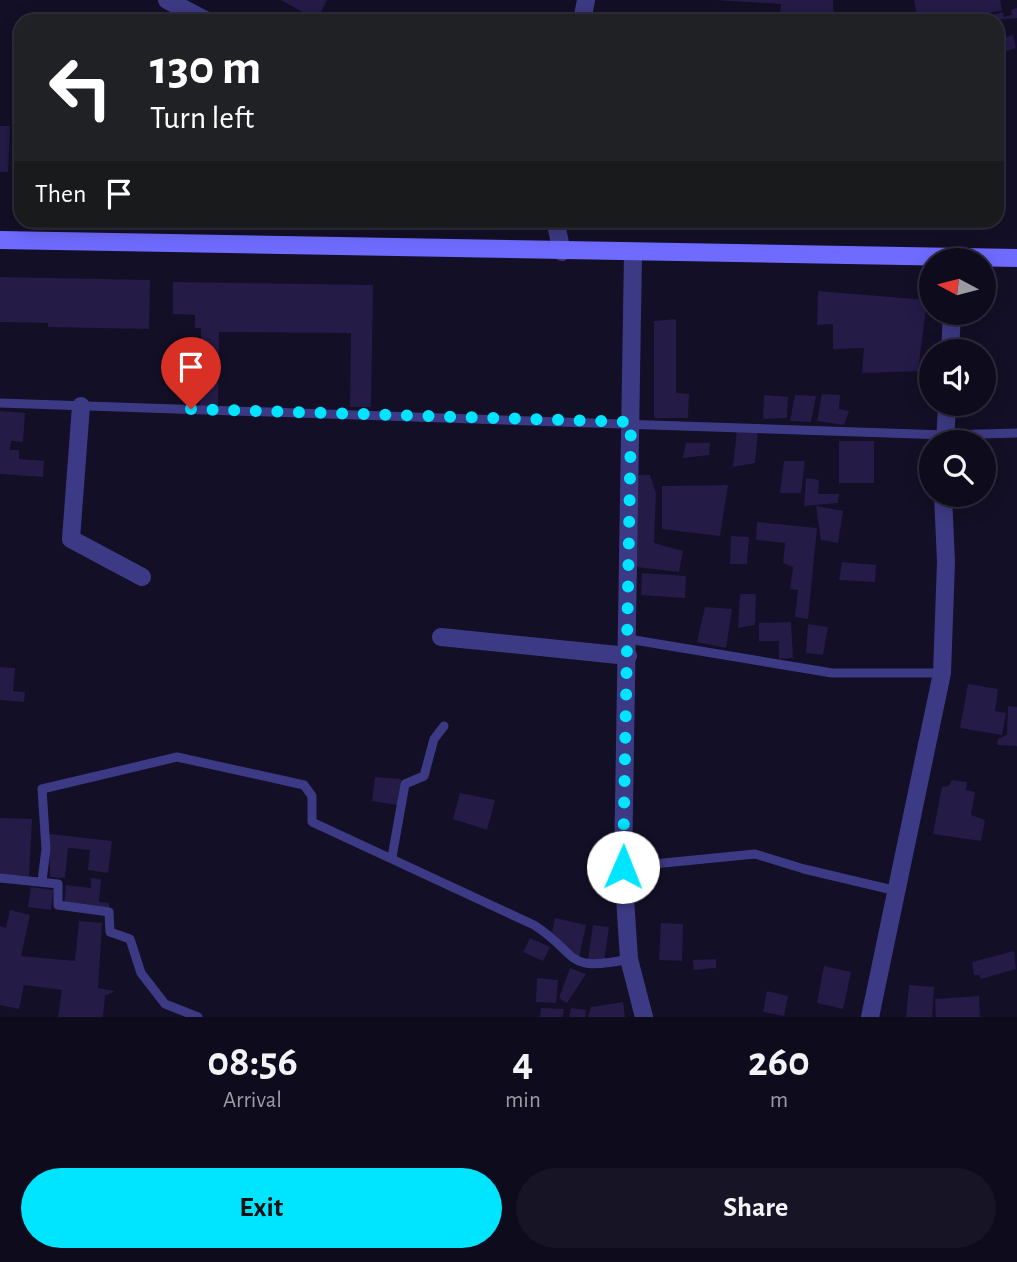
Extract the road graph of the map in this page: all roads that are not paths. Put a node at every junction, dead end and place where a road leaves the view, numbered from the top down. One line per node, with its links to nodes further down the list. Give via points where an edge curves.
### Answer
1 (167, 0): 2 (street)
2 (194, 14)
3 (557, 228): 5 (street)
4 (0, 240): 5 (main road)
5 (562, 252): 6 (main road)
6 (633, 253): 7 (main road); 12 (street)
7 (919, 258)
8 (996, 258): 9 (main road)
9 (1017, 258)
10 (0, 402): 11 (lane)
11 (81, 405): 12 (lane); 17 (street, via 71,539)
12 (631, 422): 15 (lane); 19 (street)
13 (1017, 433): 14 (lane)
14 (996, 435)
15 (919, 438)
16 (944, 507): 20 (street)
17 (142, 577)
18 (441, 637): 19 (street)
19 (628, 647): 20 (lane, via 832,673); 23 (street)
20 (942, 673): 26 (street)
21 (444, 726): 22 (lane, via 434,740 424,775 405,784)
22 (391, 857): 25 (lane, via 312,822 312,796 304,785 177,757 42,789 46,849); 27 (lane, via 534,925 573,960 593,967)
23 (623, 867): 26 (lane, via 755,854); 27 (street)
24 (0, 878): 25 (lane)
25 (42, 881): 28 (lane, via 58,884 58,905 109,912 110,932 130,939 141,973 165,1004)
26 (897, 891): 30 (street)
27 (629, 959): 29 (street)
28 (198, 1017)
29 (644, 1017)
30 (870, 1017)

